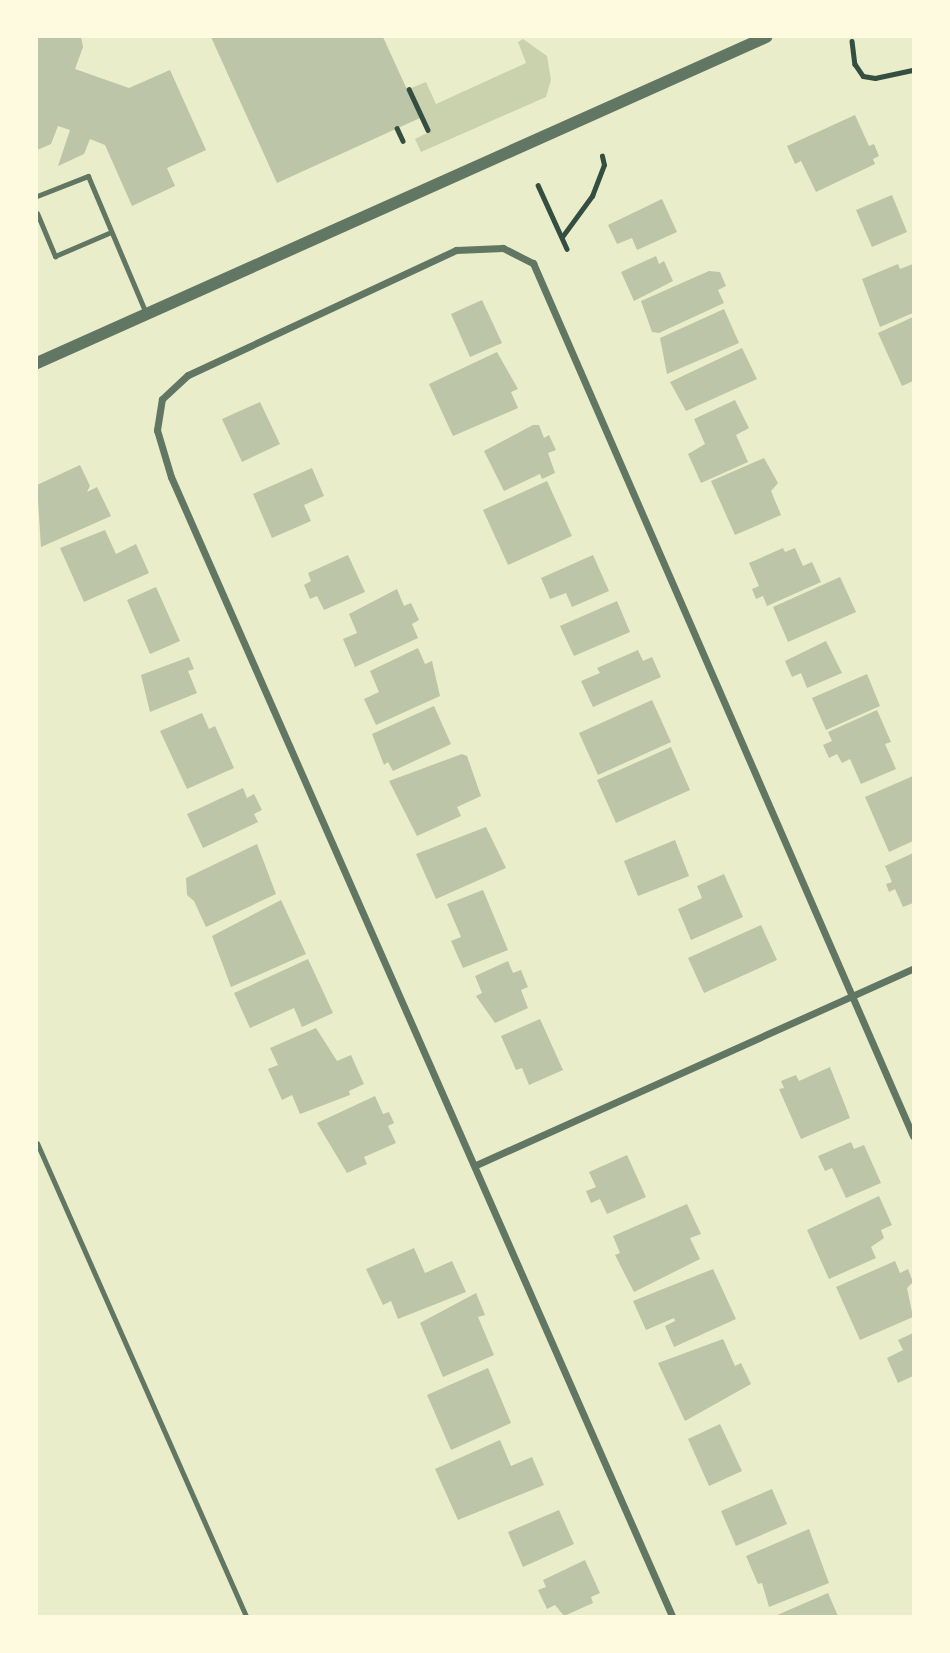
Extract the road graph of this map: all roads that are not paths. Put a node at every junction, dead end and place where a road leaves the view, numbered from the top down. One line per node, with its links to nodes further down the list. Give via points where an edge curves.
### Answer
1 (766, 37): 5 (street)
2 (37, 196): 4 (lane, via 88,176)
3 (37, 213): 4 (lane, via 55,256)
4 (111, 232): 5 (lane)
5 (146, 313): 6 (street)
6 (37, 363)
7 (913, 969): 8 (street)
8 (852, 997): 9 (street); 11 (street); 11 (street, via 533,262 503,248 456,250 188,375 162,399 158,430 171,477)
9 (913, 1136)
10 (37, 1143): 12 (lane)
11 (477, 1165): 13 (street)
12 (246, 1616)
13 (672, 1616)

